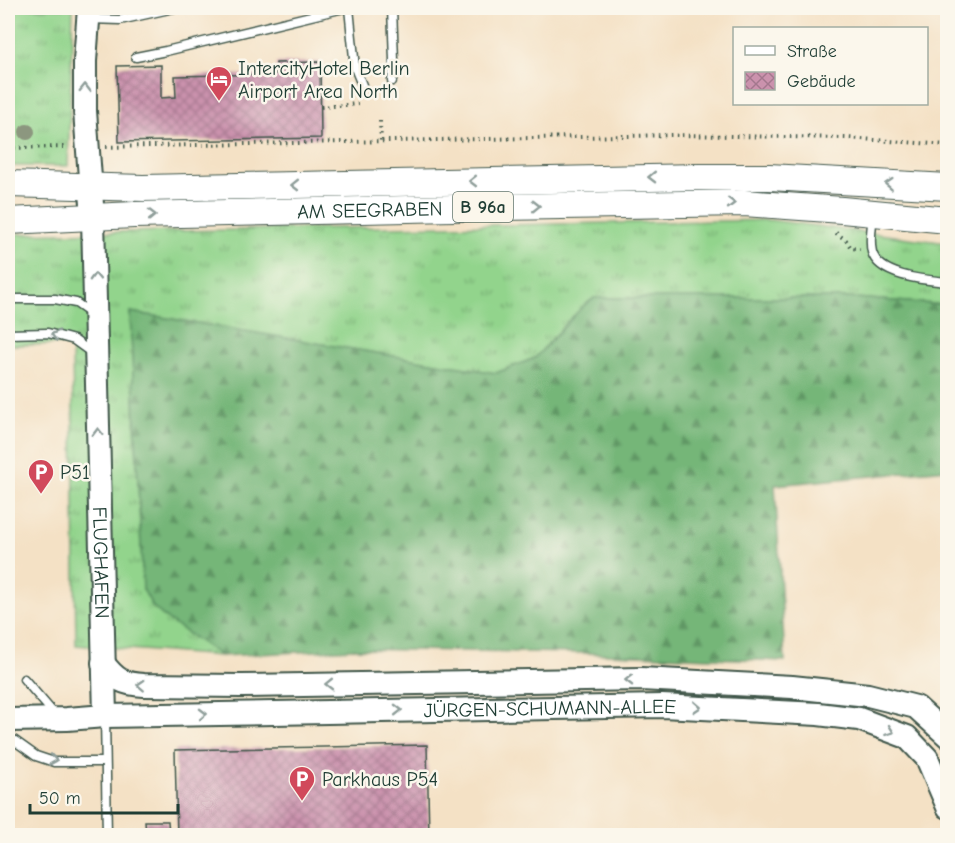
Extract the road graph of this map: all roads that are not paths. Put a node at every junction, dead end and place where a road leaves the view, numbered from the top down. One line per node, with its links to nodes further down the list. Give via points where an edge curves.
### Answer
1 (174, 8): 5 (lane, via 120,20)
2 (344, 8): 6 (lane)
3 (349, 8): 8 (lane, via 355,68)
4 (392, 8): 7 (lane)
5 (89, 13): 10 (street, FLUGHAFEN, one-way to 5, via 85,101)
6 (136, 57)
7 (392, 81)
8 (362, 86)
9 (8, 184): 10 (main road, AM SEEGRABEN / B 96a)
10 (91, 186): 11 (main road, AM SEEGRABEN / B 96a, one-way to 10, via 769,177); 13 (street, FLUGHAFEN)
11 (948, 187)
12 (873, 213): 13 (main road, AM SEEGRABEN / B 96a, one-way to 12, via 733,203); 14 (main road, AM SEEGRABEN / B 96a); 16 (lane, via 872,250 880,264 918,279)
13 (93, 218): 15 (main road, AM SEEGRABEN / B 96a); 18 (street, FLUGHAFEN, one-way to 13)
14 (948, 220)
15 (8, 221)
16 (948, 282)
17 (8, 299): 18 (lane, via 76,303)
18 (96, 317): 20 (street, FLUGHAFEN)
19 (8, 334): 20 (lane, one-way to 19, via 74,340 48,333)
20 (97, 357): 21 (street, FLUGHAFEN, one-way to 20)
21 (103, 663): 23 (street, FLUGHAFEN); 27 (street, JÜRGEN-SCHUMANN-ALLEE, one-way to 21, via 916,707 868,694 792,687 641,679 144,685 119,680)
22 (24, 679): 24 (lane)
23 (105, 716): 24 (street, JÜRGEN-SCHUMANN-ALLEE); 28 (lane, FLUGHAFEN); 29 (street, JÜRGEN-SCHUMANN-ALLEE, one-way to 29, via 662,706 818,714 859,719 907,737 927,758)
24 (58, 719): 25 (street, JÜRGEN-SCHUMANN-ALLEE)
25 (8, 720)
26 (8, 736): 28 (lane, one-way to 28, via 36,756 54,762)
27 (948, 736)
28 (105, 762): 30 (lane, FLUGHAFEN)
29 (948, 807)
30 (107, 836)

